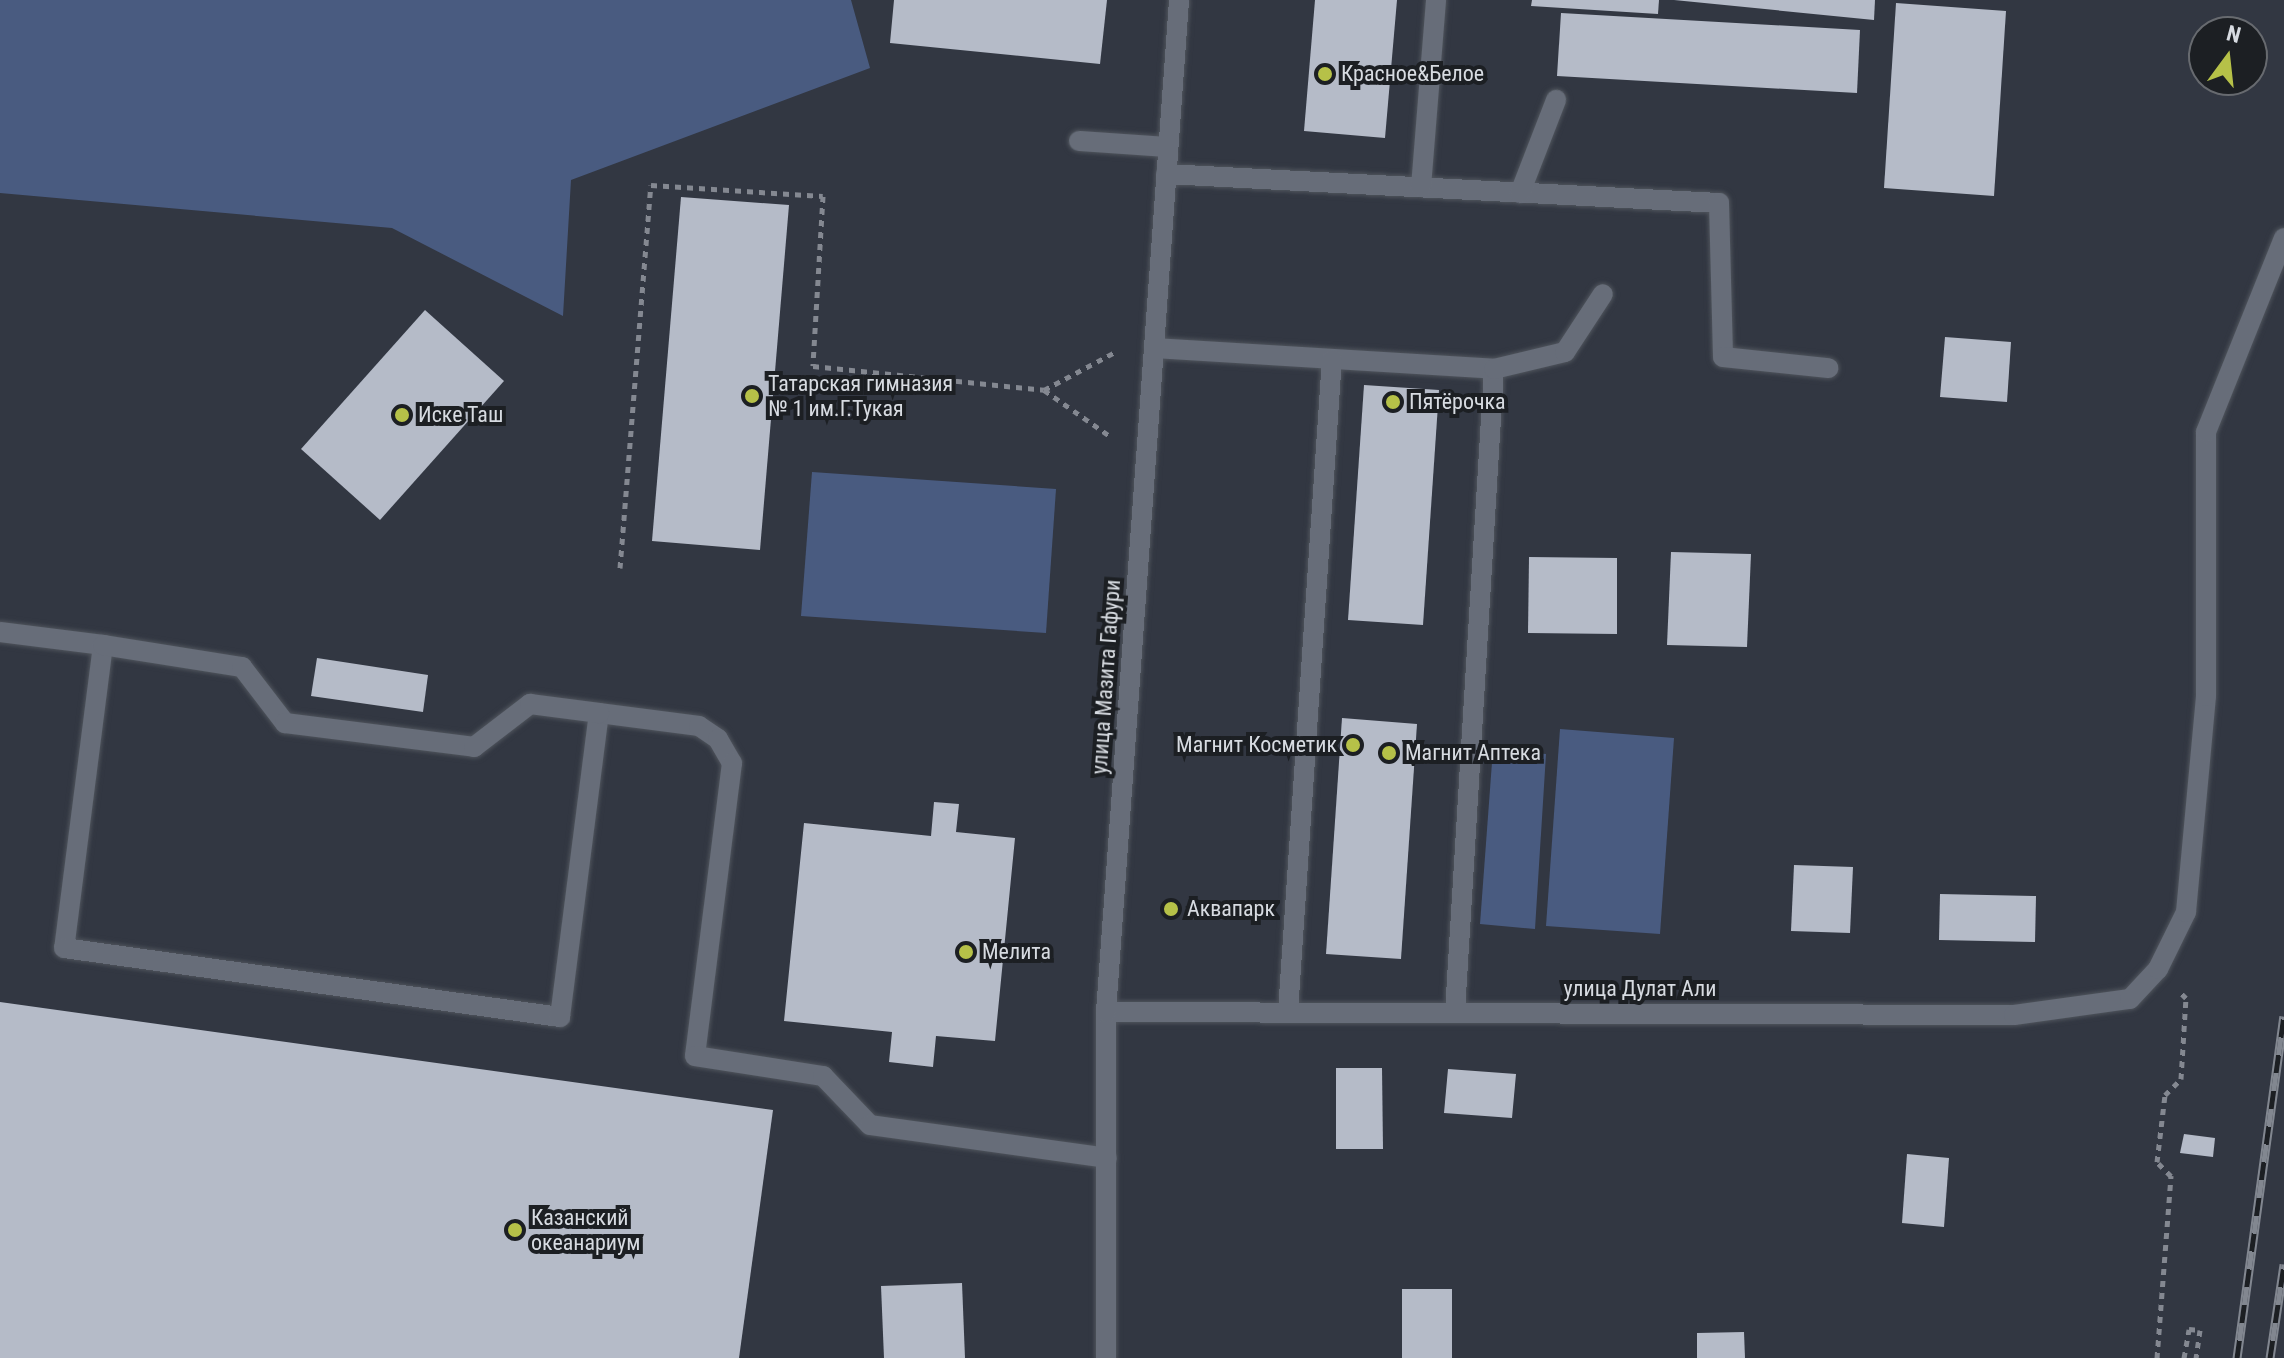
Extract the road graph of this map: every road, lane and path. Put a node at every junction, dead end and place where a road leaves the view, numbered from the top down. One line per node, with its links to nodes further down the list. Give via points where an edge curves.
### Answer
1 (1179, 0): 5 (street, улица Мазита Гафури)
2 (1436, 0): 7 (street)
3 (1556, 100): 8 (street)
4 (1079, 141): 5 (street)
5 (1168, 147): 6 (street, улица Мазита Гафури)
6 (1166, 174): 7 (street); 11 (street, улица Мазита Гафури)
7 (1421, 187): 8 (street)
8 (1520, 193): 14 (street, via 1719,203 1723,357)
9 (2284, 238): 22 (street, улица Дулат Али, via 2206,432 2206,696 2186,912)
10 (1603, 294): 15 (street, via 1565,352)
11 (1154, 348): 13 (street); 23 (street, улица Мазита Гафури)
12 (1117, 351): 16 (path)
13 (1332, 359): 15 (street); 24 (street)
14 (1828, 368)
15 (1494, 369): 25 (street)
16 (1044, 390): 17 (path); 18 (path, via 813,366 823,196 651,185)
17 (1111, 437)
18 (620, 568)
19 (0, 632): 20 (street)
20 (103, 645): 21 (street, via 242,667 285,723 474,747 530,704); 21 (street, via 64,948 560,1017)
21 (599, 713): 26 (street, via 699,726 718,739 732,763 695,1056 823,1076 870,1125)
22 (2158, 969): 25 (street, улица Дулат Али, via 2130,999 2014,1015); 28 (path, via 2186,998 2181,1079 2165,1095 2157,1162 2171,1176)
23 (1106, 1012): 24 (street, улица Дулат Али); 26 (street, улица Мазита Гафури)
24 (1288, 1012): 25 (street, улица Дулат Али)
25 (1455, 1012)
26 (1107, 1158): 27 (street, улица Мазита Гафури)
27 (1106, 1358)
28 (2157, 1358)
29 (2184, 1358): 30 (path, via 2189,1329 2200,1330)
30 (2196, 1358)

